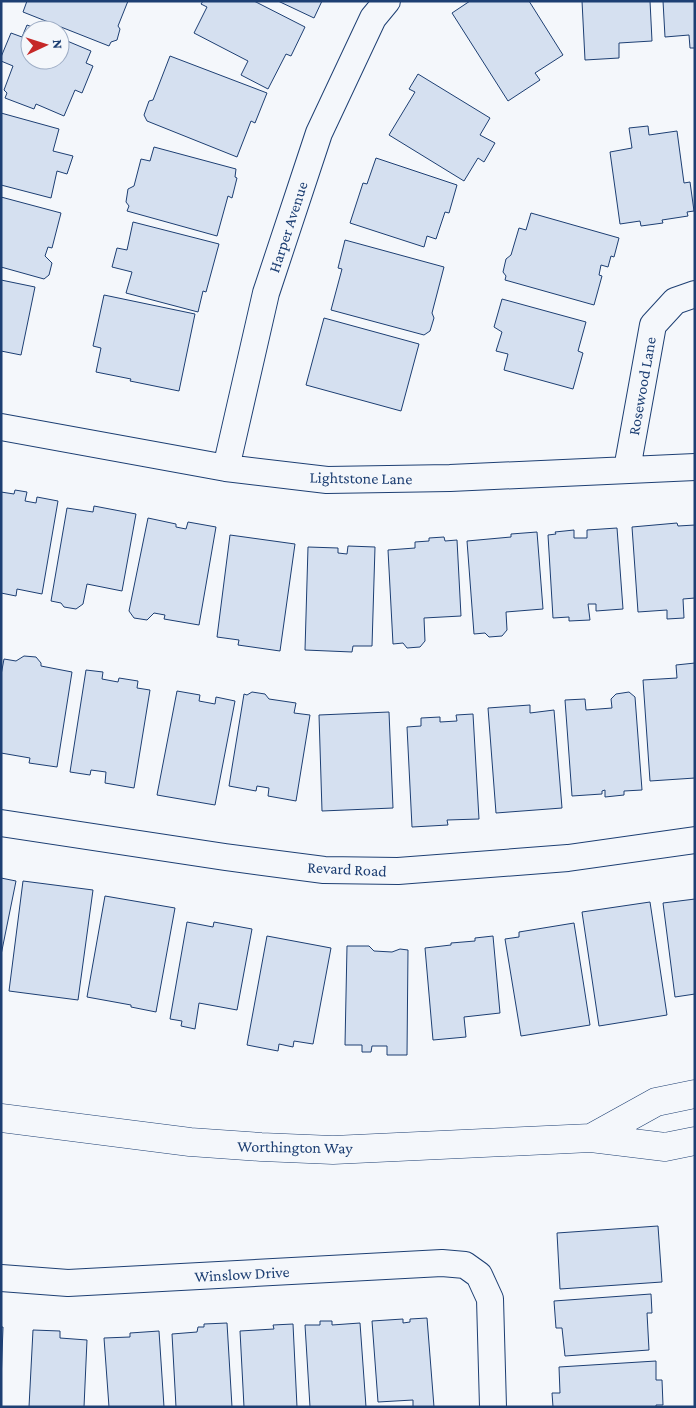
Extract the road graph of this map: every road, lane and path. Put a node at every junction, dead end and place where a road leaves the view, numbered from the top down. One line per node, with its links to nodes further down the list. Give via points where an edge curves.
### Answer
1 (387, 1): 5 (street, Harper Avenue, via 373,18 319,133 266,293)
2 (695, 294): 6 (street, Rosewood Lane, via 675,301 653,325)
3 (1, 427): 5 (street, Lightstone Lane)
4 (695, 467): 6 (street, Lightstone Lane)
5 (226, 468): 6 (street, Lightstone Lane, via 327,480 450,478)
6 (627, 469)
7 (1, 823): 8 (street, Revard Road, via 324,870 398,872 568,858)
8 (695, 840)
9 (695, 1094): 11 (street, via 656,1102)
10 (1, 1118): 11 (street, Worthington Way, via 190,1142 333,1150)
11 (590, 1138): 12 (street, Worthington Way, via 665,1147)
12 (695, 1141)
13 (1, 1278): 14 (street, Winslow Drive, via 68,1283 442,1263 465,1265 479,1275 490,1299)
14 (493, 1407)

